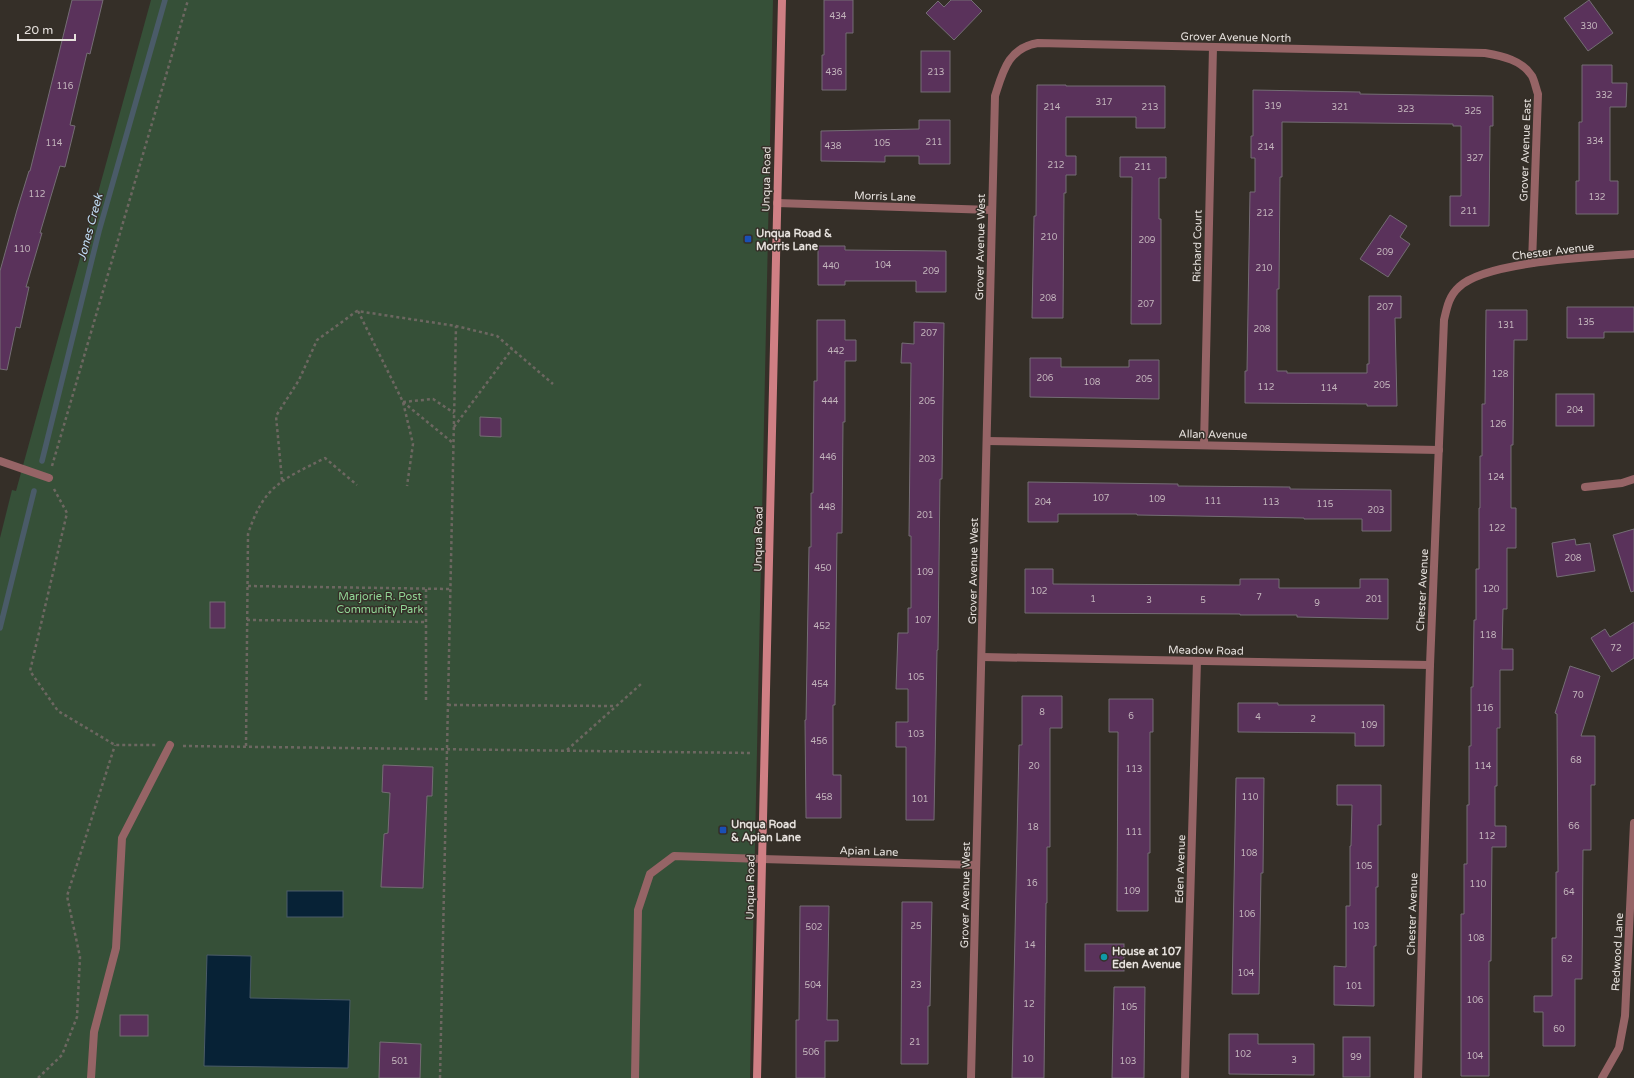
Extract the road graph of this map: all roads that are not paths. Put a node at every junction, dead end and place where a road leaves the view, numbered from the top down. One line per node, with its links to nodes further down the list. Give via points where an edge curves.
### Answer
1 (782, 0): 5 (street, Unqua Road)
2 (1212, 48): 3 (street, Grover Avenue North); 4 (street, Grover Avenue North, via 1038,43 1017,51); 10 (street, Richard Court)
3 (1477, 53): 8 (street, Grover Avenue East, via 1504,56 1525,68 1532,77 1538,94)
4 (1004, 67): 6 (street, Grover Avenue West, via 995,96)
5 (777, 203): 6 (street, Morris Lane); 21 (street, Unqua Road)
6 (992, 210): 9 (street, Grover Avenue West)
7 (1634, 254): 8 (street, Chester Avenue)
8 (1532, 263): 11 (street, Chester Avenue, via 1480,274 1459,286 1449,299 1444,320)
9 (987, 441): 10 (street, Allan Avenue); 16 (street, Grover Avenue West)
10 (1204, 445): 11 (street, Allan Avenue)
11 (1439, 450): 18 (street, Chester Avenue)
12 (0, 461): 13 (street)
13 (49, 478)
14 (1634, 479): 15 (street, via 1622,483)
15 (1585, 487)
16 (982, 657): 17 (street, Meadow Road); 22 (street, Grover Avenue West)
17 (1197, 661): 18 (street, Meadow Road); 27 (street, Eden Avenue)
18 (1430, 665): 28 (street, Chester Avenue)
19 (170, 746): 23 (street, via 122,838 116,948 94,1032)
20 (1634, 823): 29 (street, Redwood Lane, via 1625,1016 1619,1048)
21 (762, 859): 22 (street, Apian Lane); 24 (street, Apian Lane, via 674,856 650,874 638,910); 25 (street, Unqua Road)
22 (976, 865): 26 (street, Grover Avenue West)
23 (91, 1078)
24 (635, 1078)
25 (757, 1078)
26 (971, 1078)
27 (1185, 1078)
28 (1418, 1078)
29 (1602, 1078)

